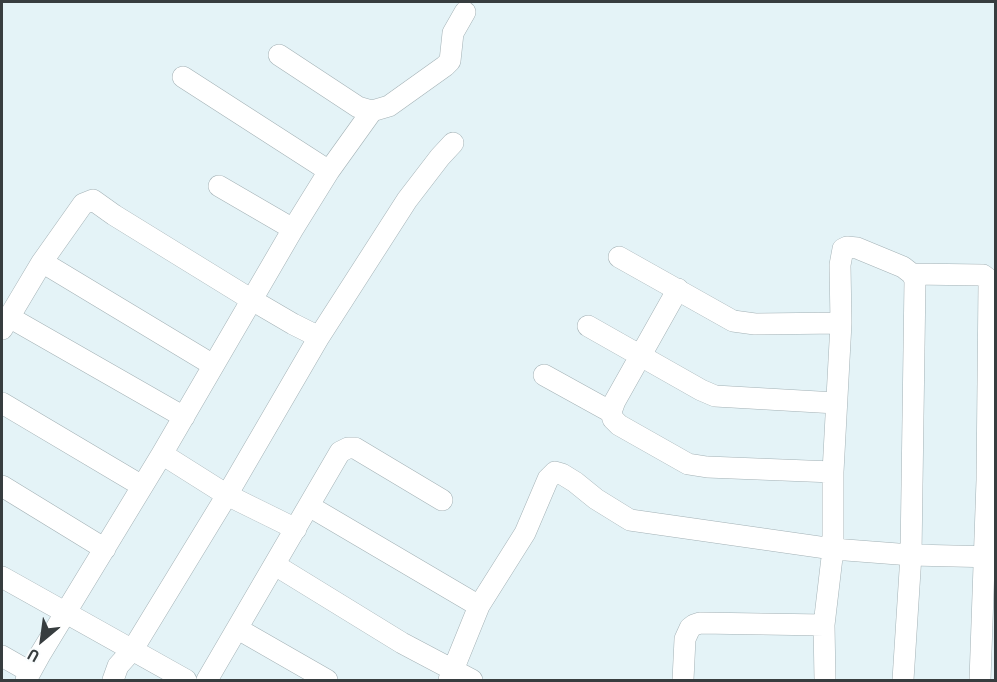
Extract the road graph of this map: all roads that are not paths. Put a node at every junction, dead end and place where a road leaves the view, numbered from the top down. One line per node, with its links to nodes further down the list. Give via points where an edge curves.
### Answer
1 (465, 12): 4 (street, via 453,33 450,61 389,106)
2 (279, 55): 4 (street, via 358,107)
3 (183, 77): 6 (street)
4 (372, 111): 6 (street)
5 (453, 143): 17 (street, via 407,200)
6 (329, 171): 8 (street)
7 (219, 186): 8 (street)
8 (293, 229): 13 (street)
9 (620, 257): 12 (street)
10 (42, 262): 13 (street, via 83,204 93,200); 14 (street); 19 (street)
11 (912, 274): 15 (street, via 857,248 843,249); 25 (street, via 987,278); 37 (street, via 915,280)
12 (678, 290): 15 (street, via 723,317 744,323); 18 (street)
13 (252, 300): 17 (street); 19 (street)
14 (5, 323): 24 (street)
15 (841, 323): 22 (street)
16 (588, 326): 18 (street)
17 (319, 336): 31 (street)
18 (641, 355): 22 (street, via 715,396); 23 (street)
19 (213, 365): 24 (street)
20 (544, 375): 23 (street)
21 (2, 403): 30 (street)
22 (836, 403): 27 (street)
23 (611, 412): 27 (street, via 619,425 688,464)
24 (184, 417): 26 (street)
25 (992, 440): 28 (street)
26 (162, 454): 30 (street); 31 (street)
27 (833, 472): 36 (street)
28 (992, 481): 38 (street)
29 (2, 486): 35 (street)
30 (142, 486): 35 (street)
31 (227, 495): 34 (street); 46 (street)
32 (442, 500): 33 (street, via 355,448 348,448 340,452)
33 (309, 506): 34 (street); 41 (street)
34 (296, 529): 39 (street)
35 (105, 549): 42 (street)
36 (833, 549): 37 (street); 41 (street, via 630,520 555,472 548,479 525,533); 43 (street)
37 (911, 555): 38 (street); 56 (street)
38 (990, 557): 45 (street)
39 (275, 565): 44 (street); 49 (street)
40 (2, 577): 42 (street)
41 (479, 606): 49 (street)
42 (66, 613): 46 (street); 48 (street)
43 (824, 626): 54 (street, via 694,625 685,639); 55 (street)
44 (238, 629): 52 (street); 53 (street)
45 (989, 641): 57 (street)
46 (133, 649): 50 (street, via 118,666); 51 (street)
47 (2, 656): 48 (street)
48 (28, 676)
49 (458, 677)
50 (113, 681)
51 (186, 681)
52 (207, 681)
53 (327, 681)
54 (682, 681)
55 (825, 681)
56 (903, 681)
57 (980, 681)

